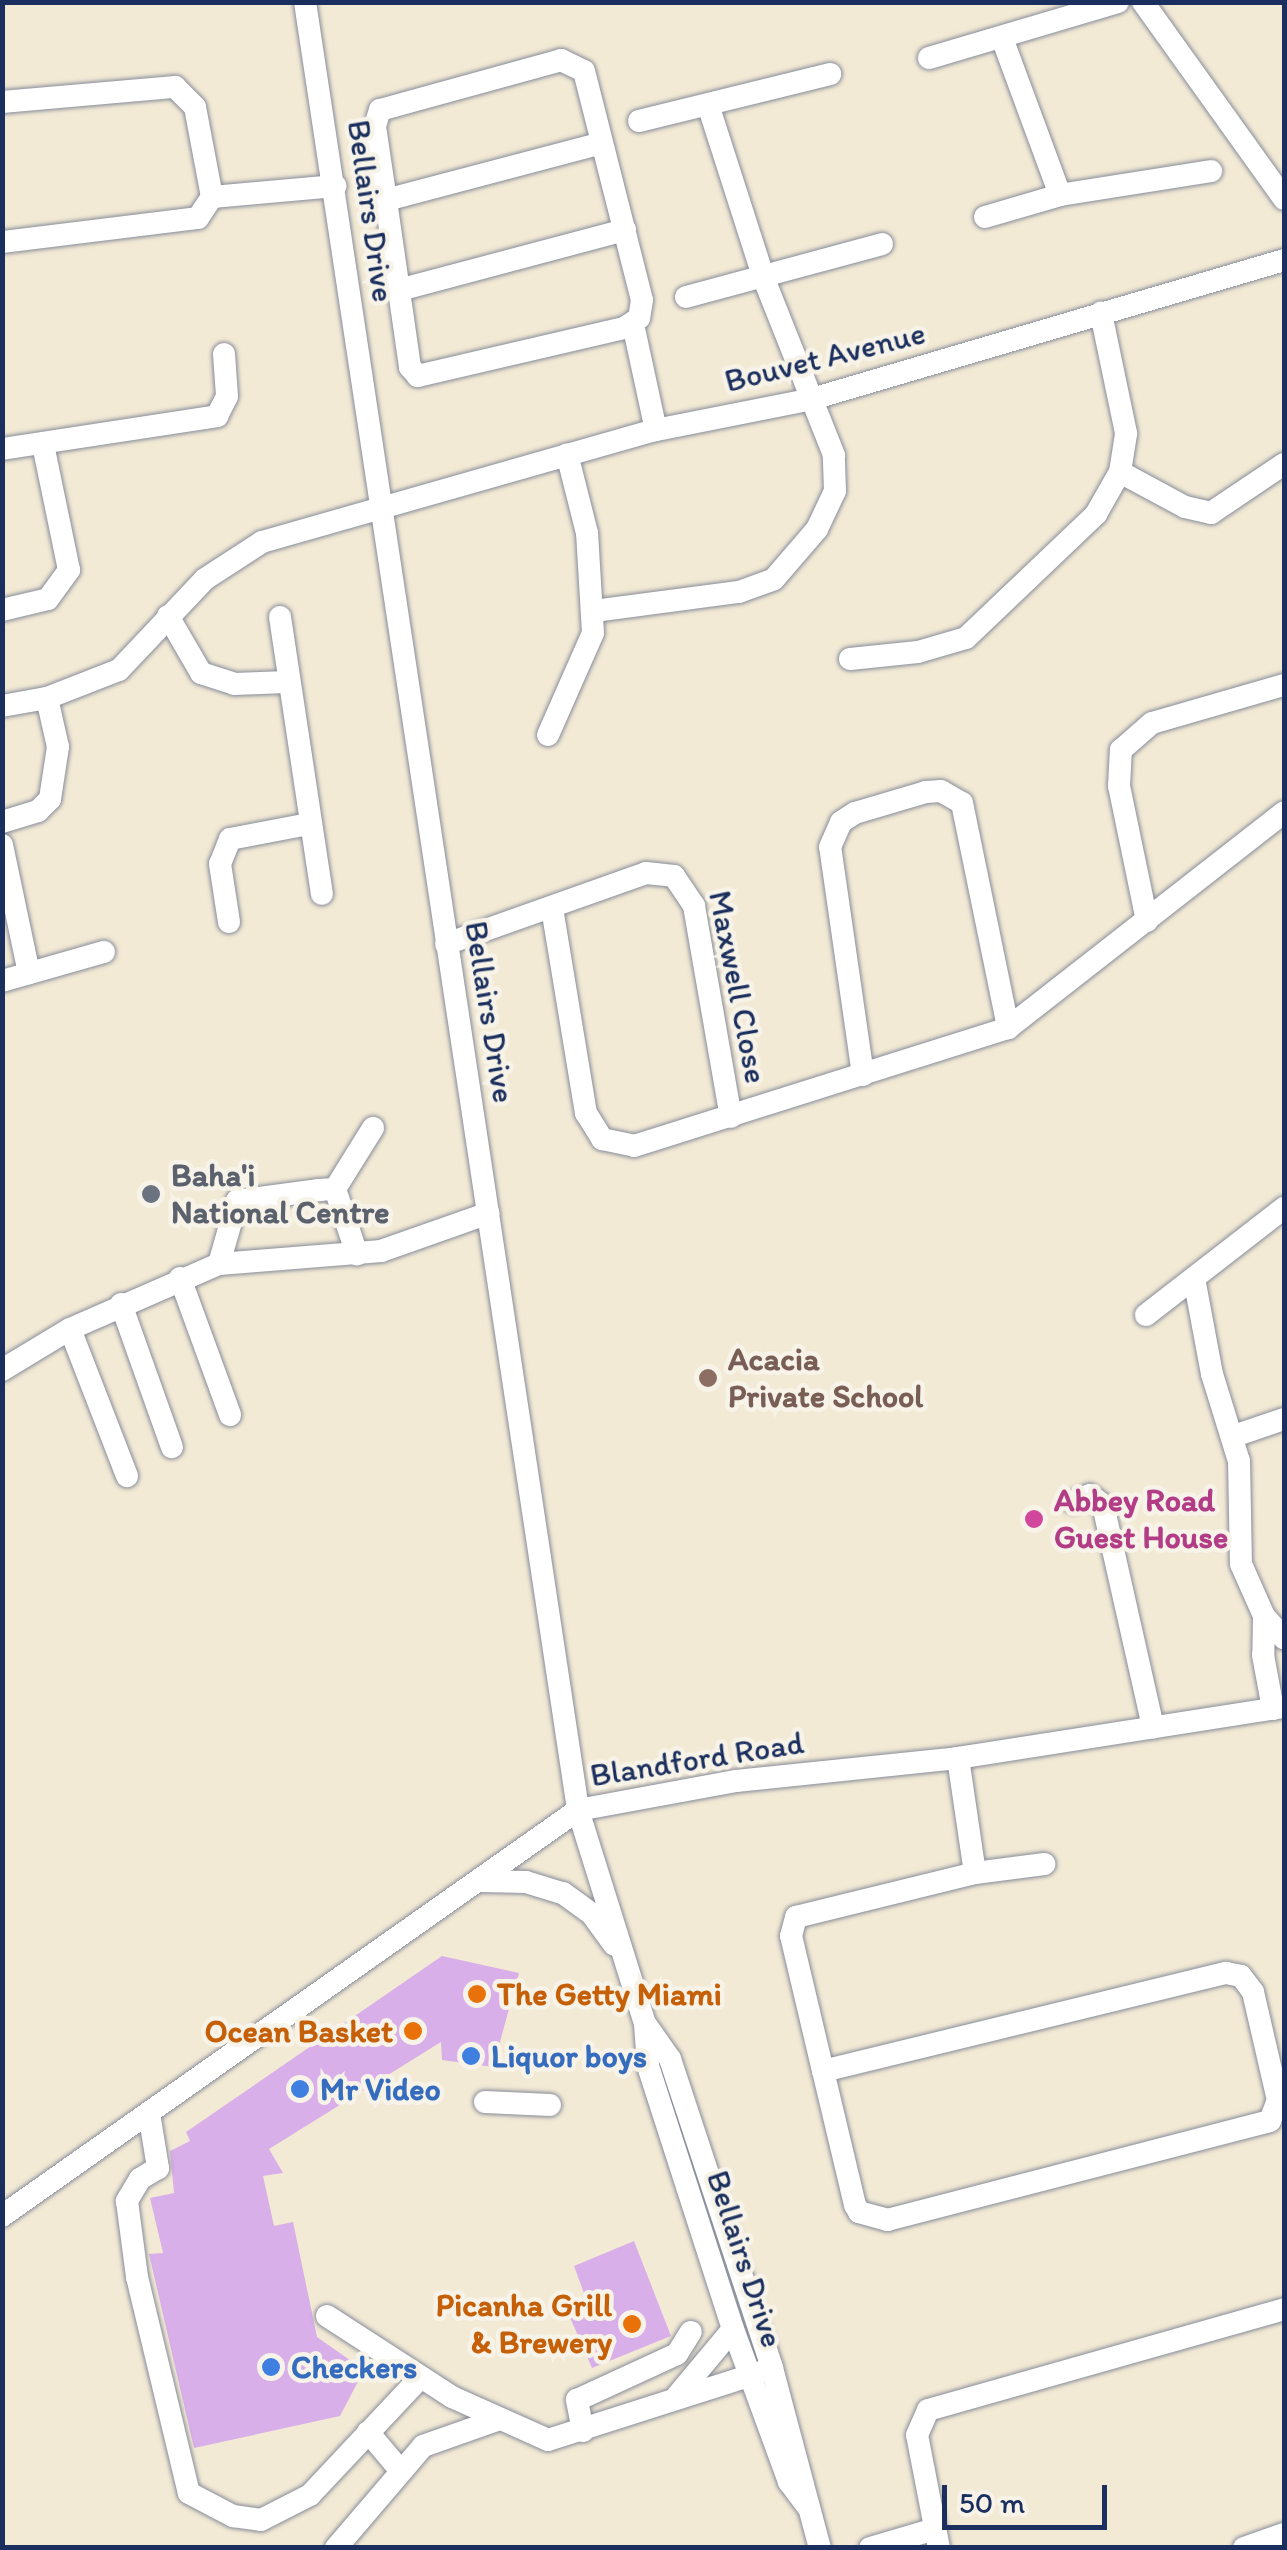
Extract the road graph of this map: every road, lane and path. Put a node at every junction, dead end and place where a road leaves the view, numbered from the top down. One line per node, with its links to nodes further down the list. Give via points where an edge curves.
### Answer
1 (306, 2): 12 (street, Bellairs Drive)
2 (1118, 2): 4 (street)
3 (1142, 2): 16 (street)
4 (1002, 38): 5 (street); 13 (street)
5 (929, 58)
6 (830, 74): 8 (street)
7 (2, 102): 14 (street, via 175,87 195,107)
8 (708, 105): 9 (street); 22 (street)
9 (639, 121)
10 (602, 143): 15 (street); 15 (street, via 578,63 526,69 380,110 376,126); 18 (street)
11 (1211, 171): 13 (street)
12 (336, 186): 14 (street); 35 (street, Bellairs Drive)
13 (1060, 196): 17 (street)
14 (212, 198): 19 (street, via 198,218)
15 (386, 200): 23 (street)
16 (1284, 200)
17 (984, 217)
18 (624, 230): 23 (street); 26 (street, via 642,300)
19 (2, 242)
20 (882, 244): 22 (street)
21 (1284, 260): 25 (street, Bouvet Avenue)
22 (764, 279): 24 (street); 28 (street)
23 (399, 290): 26 (street, via 410,367 423,376)
24 (686, 297)
25 (1102, 313): 28 (street, Bouvet Avenue); 34 (street, via 1125,415)
26 (632, 324): 29 (street)
27 (224, 354): 30 (street, via 228,396 217,416)
28 (812, 399): 29 (street, Bouvet Avenue); 37 (street, via 834,455 835,491 791,565 739,592)
29 (656, 430): 32 (street, Bouvet Avenue)
30 (43, 444): 31 (street); 36 (street, via 69,570 48,599)
31 (2, 449)
32 (567, 454): 35 (street, Bouvet Avenue); 37 (street, via 587,533)
33 (1284, 464): 34 (street, via 1211,513 1185,507)
34 (1120, 472): 40 (street, via 1077,537 976,632 918,652)
35 (380, 510): 38 (street, Bouvet Avenue, via 246,550); 54 (street, Bellairs Drive)
36 (2, 610)
37 (594, 611): 45 (street, via 589,654)
38 (168, 616): 41 (street, via 201,673 234,684); 43 (street, Bouvet Avenue, via 120,670)
39 (280, 617): 41 (street)
40 (850, 659)
41 (287, 682): 48 (street)
42 (1284, 685): 52 (street, via 1152,723 1121,750 1118,786)
43 (46, 698): 44 (street, Bouvet Avenue); 47 (street, via 58,747 50,798 38,811)
44 (2, 706)
45 (548, 736)
46 (1284, 812): 52 (street)
47 (2, 822)
48 (309, 824): 50 (street); 53 (street, via 230,839 220,864)
49 (2, 845): 56 (street)
50 (322, 894)
51 (552, 908): 54 (street, Maxwell Close); 60 (street, via 592,1128 618,1146 634,1146); 60 (street, Maxwell Close, via 646,873 684,883 694,906)
52 (1147, 921): 58 (street)
53 (229, 922)
54 (446, 944): 64 (street, Bellairs Drive)
55 (104, 952): 56 (street)
56 (29, 974): 57 (street)
57 (2, 981)
58 (1008, 1028): 59 (street); 59 (street, via 962,803 940,791 926,792 855,813 842,822 830,847)
59 (863, 1075): 60 (street)
60 (731, 1117)
61 (373, 1128): 62 (street)
62 (336, 1188): 65 (street); 66 (street, via 237,1201)
63 (1284, 1208): 68 (street)
64 (489, 1212): 65 (street); 84 (street, Bellairs Drive)
65 (357, 1254): 66 (street)
66 (219, 1264): 67 (street)
67 (180, 1278): 69 (street); 73 (street)
68 (1194, 1278): 70 (street); 75 (street, via 1212,1374)
69 (121, 1304): 71 (street); 76 (street)
70 (1146, 1315)
71 (70, 1328): 72 (street); 77 (street)
72 (2, 1370)
73 (230, 1415)
74 (1284, 1419): 75 (street)
75 (1234, 1436): 79 (street, via 1242,1564)
76 (172, 1447)
77 (126, 1476)
78 (1073, 1502): 82 (street, via 1090,1496 1103,1504)
79 (1270, 1606): 80 (street); 81 (street, via 1262,1655)
80 (1284, 1638)
81 (1279, 1708): 82 (street, Blandford Road)
82 (1153, 1727): 83 (street, Blandford Road)
83 (958, 1758): 84 (street, Blandford Road, via 736,1781); 86 (street)
84 (578, 1810): 87 (street, Blandford Road); 88 (street, Bellairs Drive)
85 (1044, 1864): 86 (street)
86 (975, 1873): 90 (street, via 796,1918 791,1936)
87 (480, 1881): 88 (street, via 526,1882 563,1893 591,1913); 93 (street, Blandford Road)
88 (628, 1964): 89 (street, Bellairs Drive)
89 (645, 2024): 97 (street, Bellairs Drive, via 648,2066); 99 (street, Bellairs Drive, via 670,2059)
90 (822, 2071): 90 (street, via 854,2204 874,2221 1261,2126 1278,2107 1253,1992 1241,1976 1226,1973)
91 (485, 2102): 92 (street)
92 (550, 2105)
93 (150, 2113): 94 (street, Blandford Road); 104 (street, via 158,2168 140,2179 127,2201 137,2277 189,2492 233,2516 261,2520 310,2495)
94 (2, 2216)
95 (1284, 2309): 107 (street, via 928,2410 918,2436)
96 (327, 2316): 100 (street)
97 (734, 2329): 99 (street, Bellairs Drive); 101 (street)
98 (691, 2332): 103 (street, via 677,2354 576,2400)
99 (761, 2372): 101 (street); 109 (street, Bellairs Drive)
100 (420, 2378): 102 (street); 104 (street)
101 (675, 2398): 103 (street)
102 (497, 2420): 103 (street, via 535,2438); 105 (street, via 423,2446)
103 (583, 2431)
104 (368, 2432): 105 (street)
105 (400, 2470): 108 (street)
106 (1284, 2534): 111 (street)
107 (937, 2538): 110 (street)
108 (336, 2548)
109 (820, 2548)
110 (870, 2548)
111 (1244, 2548)

